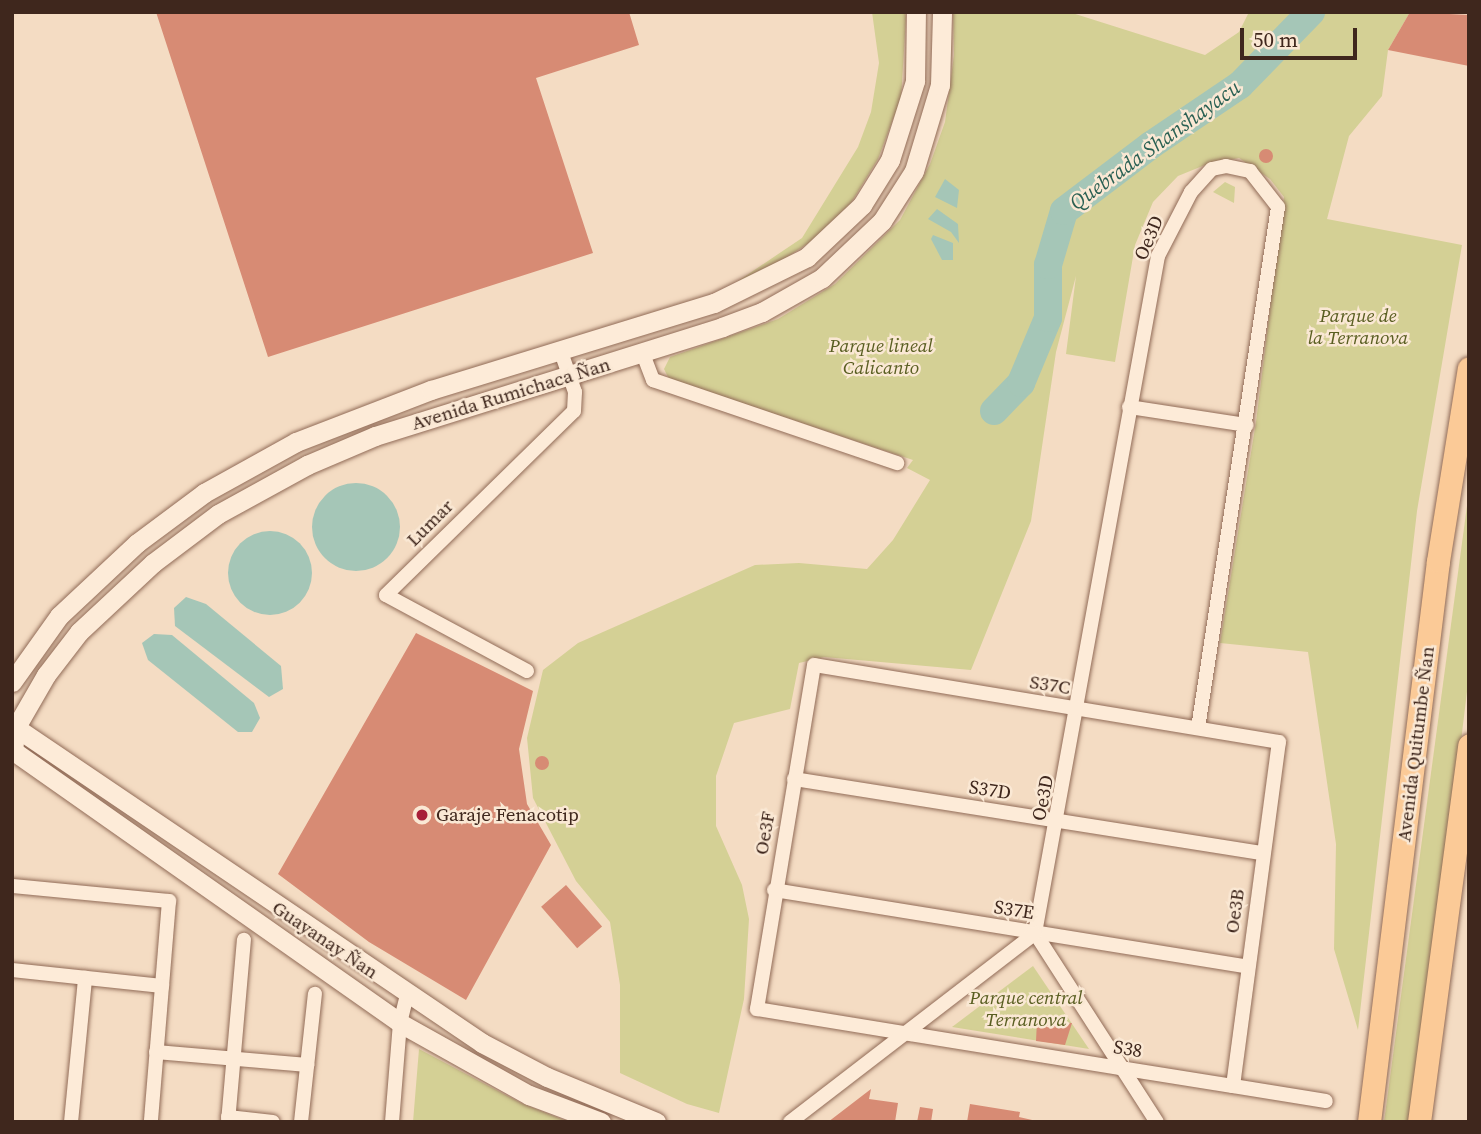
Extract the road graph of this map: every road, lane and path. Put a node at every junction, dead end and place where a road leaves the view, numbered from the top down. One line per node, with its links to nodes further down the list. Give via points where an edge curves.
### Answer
1 (916, 12): 3 (main road, Avenida Rumichaca Ñan, via 918,54)
2 (942, 12): 4 (main road, Avenida Rumichaca Ñan, via 943,55)
3 (909, 109): 4 (main road); 5 (main road, Avenida Rumichaca Ñan, via 878,182 844,225 807,257 714,303)
4 (934, 116): 6 (main road, Avenida Rumichaca Ñan, via 926,144 900,196 842,262 762,312)
5 (561, 352): 8 (street, Lumar); 14 (main road, Avenida Rumichaca Ñan, via 366,412 296,442 204,493 89,586 60,616)
6 (643, 354): 8 (main road, Avenida Rumichaca Ñan); 11 (street, via 653,380)
7 (1469, 368): 55 (main road, Avenida Quitumbe Ñan, via 1438,561)
8 (569, 376): 13 (street, Lumar, via 576,400 574,411 382,600); 16 (main road, Avenida Rumichaca Ñan, via 375,436 307,465 218,514 126,587 79,632)
9 (1129, 407): 10 (street); 10 (street, Oe3D, via 1158,256 1203,178 1212,169 1237,167 1259,178 1278,207); 15 (street, Oe3D)
10 (1247, 425): 17 (street, Oe3D)
11 (897, 463)
12 (814, 665): 15 (street, S37C); 21 (street, Oe3F)
13 (527, 671)
14 (12, 682)
15 (1079, 709): 17 (street, S37C); 22 (street, Oe3D)
16 (14, 726): 20 (main road, Avenida Rumichaca Ñan); 25 (main road, Guayanay Ñan)
17 (1198, 728): 18 (street, S37C)
18 (1279, 741): 23 (street, Oe3B)
19 (1469, 745): 56 (main road)
20 (12, 750): 27 (main road, Guayanay Ñan)
21 (794, 779): 22 (street, S37D); 26 (street, Oe3F)
22 (1058, 821): 23 (street, S37D); 28 (street, Oe3D)
23 (1262, 853): 30 (street, Oe3B)
24 (12, 886): 33 (street, via 169,901)
25 (250, 889): 27 (main road); 35 (main road, Guayanay Ñan)
26 (774, 890): 28 (street, S37E); 36 (street, Oe3F)
27 (237, 909): 37 (main road, Guayanay Ñan)
28 (1035, 933): 30 (street, S37E); 38 (street); 42 (street)
29 (244, 940): 40 (street)
30 (1247, 967): 43 (street, Oe3B)
31 (12, 970): 32 (street)
32 (85, 978): 33 (street); 46 (street)
33 (162, 986): 39 (street)
34 (315, 994): 41 (street)
35 (407, 995): 37 (street); 52 (main road, Guayanay Ñan, via 547,1077)
36 (757, 1009): 38 (street, S38)
37 (400, 1023): 50 (street); 51 (main road, Guayanay Ñan, via 529,1095)
38 (910, 1034): 42 (street, S38); 53 (street)
39 (156, 1052): 40 (street); 47 (street)
40 (233, 1060): 41 (street); 45 (street)
41 (307, 1065): 49 (street)
42 (1120, 1068): 43 (street, S38); 54 (street)
43 (1233, 1086): 44 (street, S38)
44 (1326, 1101)
45 (228, 1120): 48 (street)
46 (71, 1122)
47 (151, 1122)
48 (272, 1122)
49 (301, 1122)
50 (392, 1122)
51 (601, 1122)
52 (656, 1122)
53 (790, 1122)
54 (1157, 1122)
55 (1369, 1122)
56 (1419, 1122)

